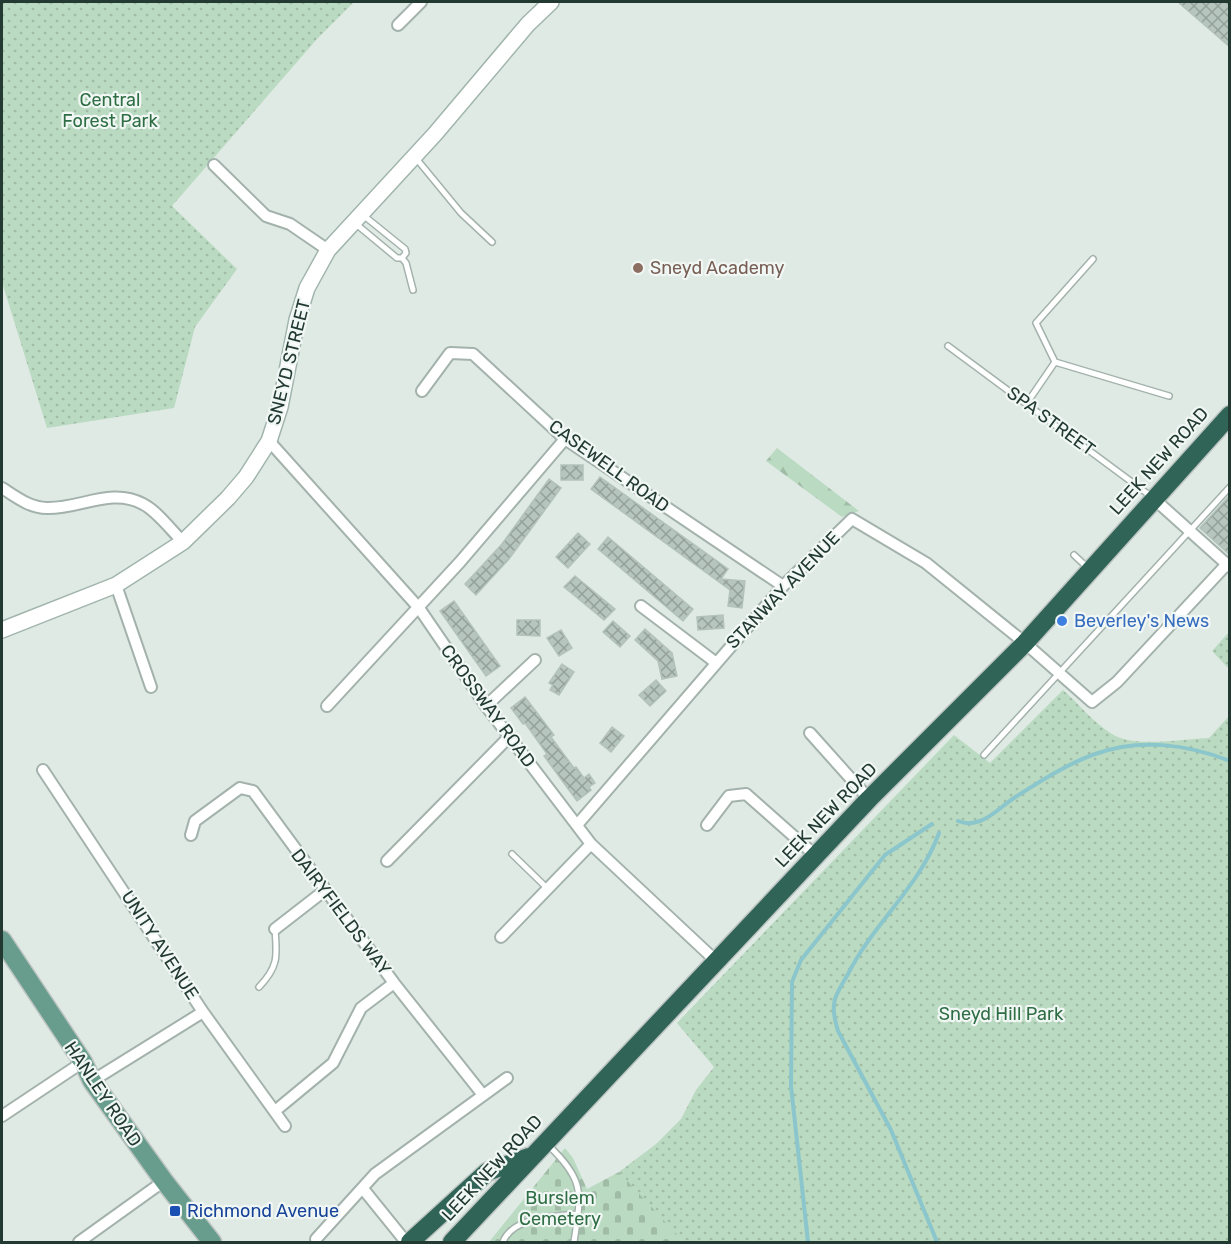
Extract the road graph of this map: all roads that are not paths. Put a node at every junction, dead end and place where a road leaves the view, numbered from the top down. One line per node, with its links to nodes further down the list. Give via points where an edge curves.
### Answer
1 (421, 2): 3 (street)
2 (551, 2): 4 (street, SNEYD STREET)
3 (398, 25)
4 (414, 156): 6 (street, SNEYD STREET); 7 (lane, via 461,213)
5 (214, 165): 8 (street, via 266,216 290,224)
6 (358, 218): 8 (street, SNEYD STREET); 9 (lane, via 397,258); 9 (lane, via 405,249)
7 (492, 242)
8 (328, 250): 19 (street, SNEYD STREET, via 307,288 280,408)
9 (402, 258): 11 (lane)
10 (1093, 260): 13 (lane, via 1036,322)
11 (413, 290)
12 (948, 346): 16 (lane, SPA STREET)
13 (1055, 362): 15 (lane); 16 (lane)
14 (422, 391): 18 (street, CASEWELL ROAD, via 450,353 473,354)
15 (1169, 396)
16 (1027, 403): 22 (lane, SPA STREET)
17 (1230, 415): 22 (highway, LEEK NEW ROAD)
18 (565, 439): 29 (street, CASEWELL ROAD); 31 (street)
19 (268, 441): 24 (street, SNEYD STREET, via 246,477); 31 (street, CROSSWAY ROAD)
20 (1230, 486): 23 (lane)
21 (2, 488): 24 (street, via 30,505 48,508 127,497 144,504)
22 (1153, 498): 23 (street); 27 (highway, LEEK NEW ROAD)
23 (1190, 530): 26 (street); 36 (lane)
24 (183, 542): 28 (street, SNEYD STREET)
25 (1074, 555): 27 (lane)
26 (1228, 566): 36 (street, via 1117,682 1092,702)
27 (1090, 570): 33 (highway, LEEK NEW ROAD)
28 (116, 585): 32 (street, SNEYD STREET); 37 (street)
29 (783, 586): 33 (street, STANWAY AVENUE, via 852,519 926,563); 35 (street, STANWAY AVENUE)
30 (641, 606): 35 (street)
31 (419, 608): 38 (street); 39 (street, CROSSWAY ROAD)
32 (2, 630)
33 (1025, 643): 36 (street); 44 (highway, LEEK NEW ROAD)
34 (535, 660): 39 (street)
35 (716, 662): 45 (street, STANWAY AVENUE)
36 (1059, 675): 42 (lane)
37 (151, 687)
38 (327, 706)
39 (486, 706): 41 (street, CROSSWAY ROAD)
40 (810, 733): 44 (street)
41 (509, 737): 45 (street, CROSSWAY ROAD); 51 (street)
42 (984, 755)
43 (44, 770): 60 (street, UNITY AVENUE)
44 (869, 799): 50 (highway, LEEK NEW ROAD)
45 (577, 825): 48 (street, CROSSWAY ROAD)
46 (707, 825): 50 (street, via 729,796 746,794)
47 (191, 835): 53 (street, DAIRYFIELDS WAY, via 195,821 240,788 253,792)
48 (591, 844): 52 (street); 57 (street, CROSSWAY ROAD)
49 (512, 854): 52 (lane)
50 (816, 856): 57 (highway, LEEK NEW ROAD)
51 (387, 861)
52 (548, 889): 55 (street)
53 (324, 891): 54 (street); 58 (street, DAIRYFIELDS WAY)
54 (276, 929): 59 (lane, via 277,961)
55 (501, 937)
56 (2, 940): 61 (main road, HANLEY ROAD)
57 (716, 961): 68 (highway, LEEK NEW ROAD)
58 (394, 983): 64 (street, DAIRYFIELDS WAY); 65 (street, via 360,1008 333,1062)
59 (259, 987)
60 (203, 1012): 63 (street, UNITY AVENUE); 65 (street)
61 (83, 1062): 63 (main road, HANLEY ROAD); 66 (street)
62 (507, 1078): 64 (street)
63 (92, 1081): 70 (main road, HANLEY ROAD)
64 (483, 1095): 71 (street, via 375,1174)
65 (275, 1111): 67 (street)
66 (2, 1116)
67 (285, 1126)
68 (545, 1143): 69 (highway, LEEK NEW ROAD); 72 (lane, via 573,1172 581,1195)
69 (531, 1156): 76 (highway, via 488,1172); 77 (highway, LEEK NEW ROAD)
70 (164, 1181): 74 (street); 75 (main road, HANLEY ROAD)
71 (364, 1190): 73 (street); 76 (street)
72 (578, 1214): 78 (lane, via 546,1217 514,1228); 79 (lane)
73 (316, 1239)
74 (79, 1242)
75 (212, 1242)
76 (408, 1242)
77 (452, 1242)
78 (503, 1242)
79 (574, 1242)

